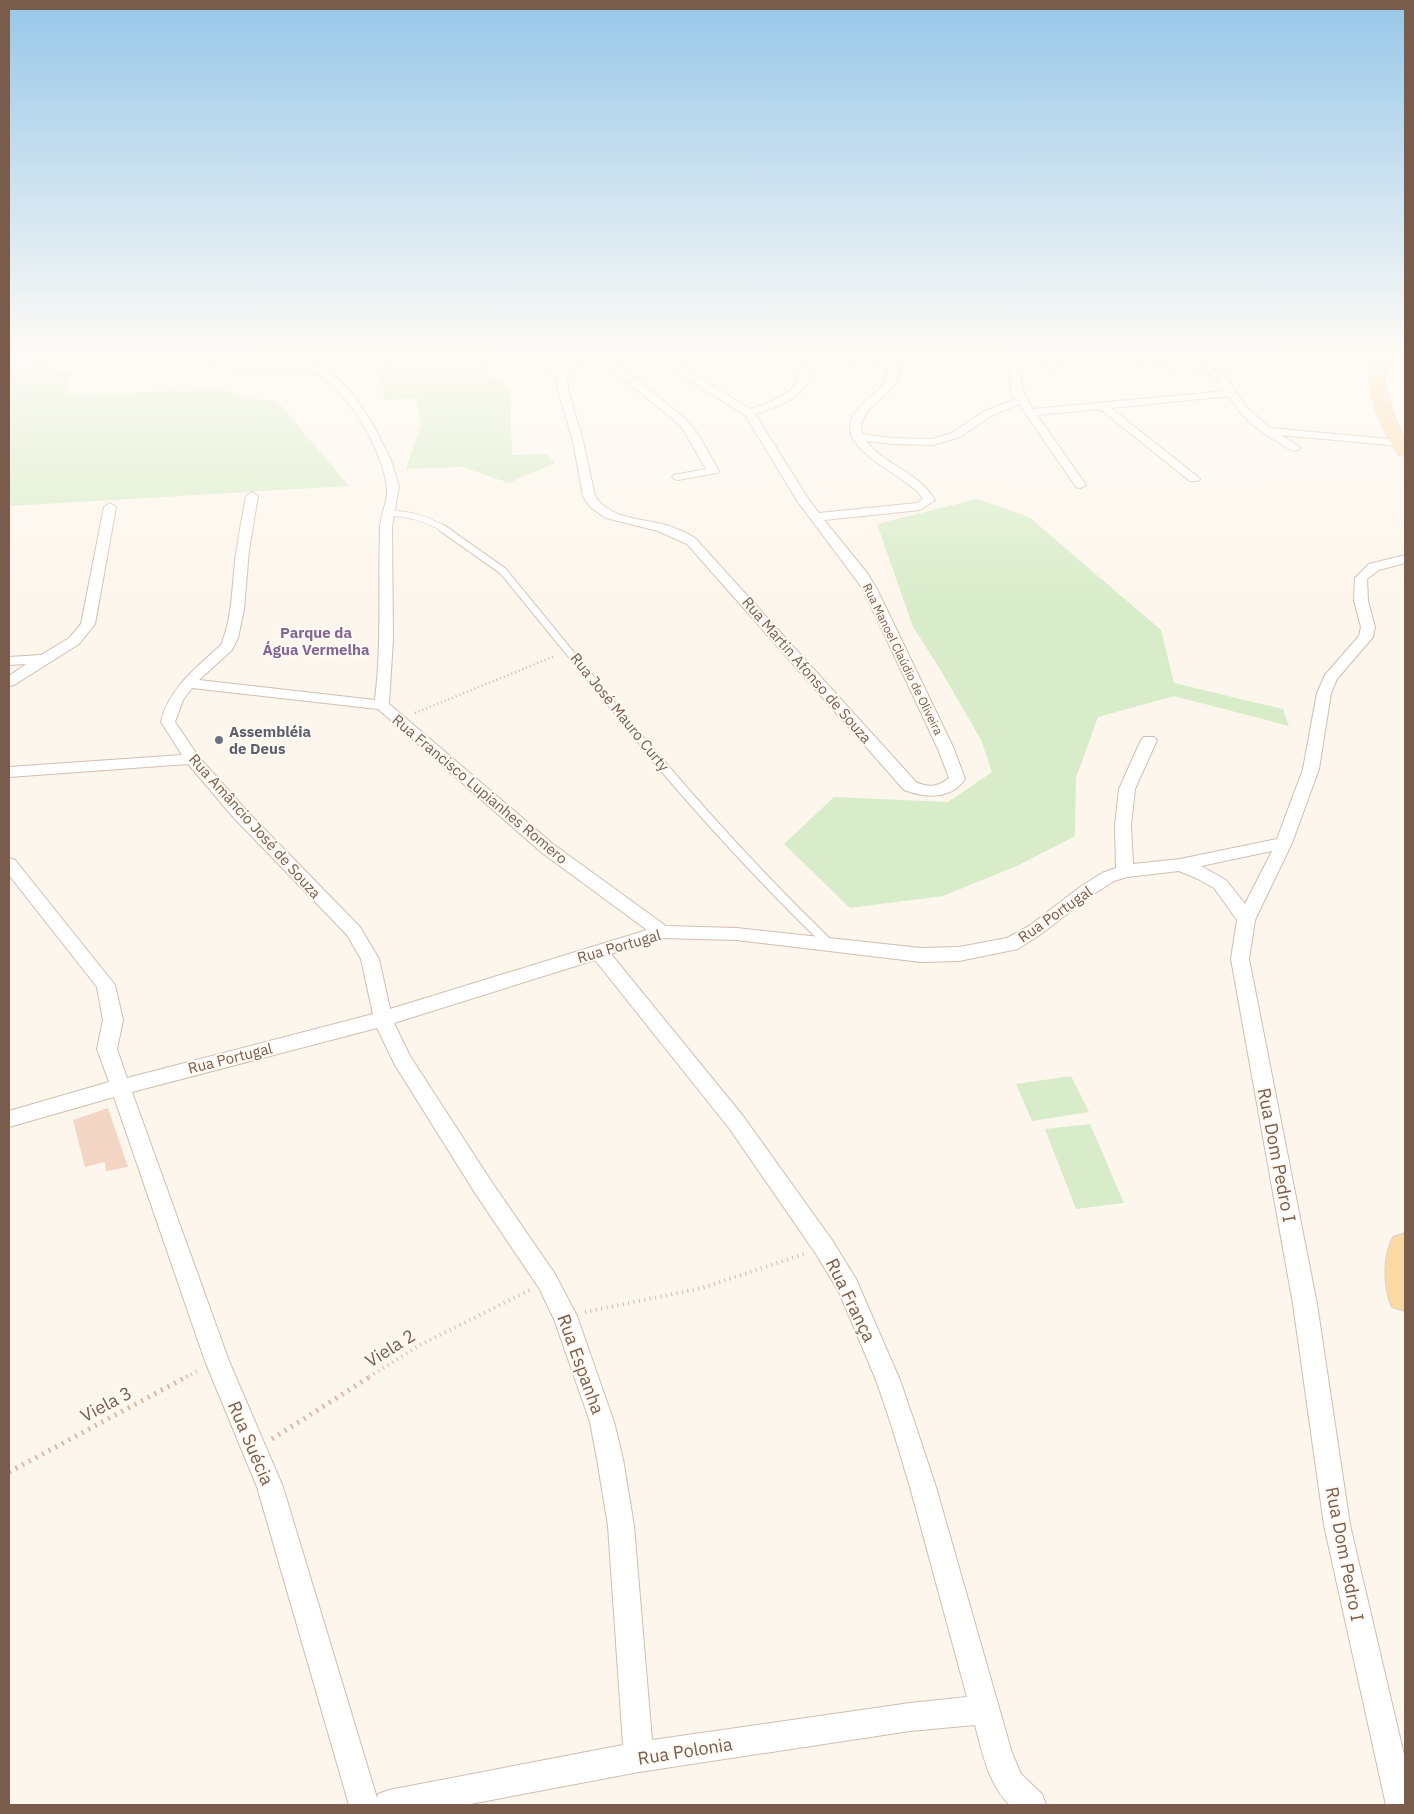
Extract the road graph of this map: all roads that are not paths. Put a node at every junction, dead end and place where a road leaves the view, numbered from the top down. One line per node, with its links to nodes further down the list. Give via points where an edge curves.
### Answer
1 (856, 436): 20 (street, via 912,481 929,500 912,508)
2 (374, 437): 19 (street, Rua Francisco Lupianhes Romero, via 391,477 393,489)
3 (577, 437): 30 (street, Rua Martin Afonso de Souza, via 589,496 599,511 660,528 691,541 910,786 927,792)
4 (693, 437): 14 (street, via 713,471)
5 (764, 437): 20 (street, Rua Manoel Claúdio de Oliveira)
6 (860, 437): 7 (street, via 892,442 933,442)
7 (951, 437)
8 (1046, 437): 16 (street)
9 (1141, 437): 15 (street)
10 (1276, 437): 13 (street)
11 (1315, 437): 12 (street)
12 (1402, 447)
13 (1295, 448)
14 (678, 477)
15 (1194, 479)
16 (1080, 485)
17 (252, 496): 25 (street, Rua Amâncio José de Souza, via 234,632 227,647)
18 (110, 507): 22 (street, via 88,624 69,646)
19 (388, 513): 26 (street, Rua Francisco Lupianhes Romero, via 386,670); 37 (lane, Rua José Mauro Curty, via 410,514 429,520 503,571 694,804)
20 (816, 517): 30 (street, Rua Manoel Claúdio de Oliveira, via 870,590 946,749 957,779 951,786)
21 (1405, 558): 31 (street, Rua Dom Pedro I, via 1374,567 1361,578 1361,601 1368,627 1366,637 1334,673 1324,693 1311,769)
22 (44, 659): 23 (street); 24 (street)
23 (9, 661)
24 (9, 682)
25 (188, 683): 26 (street); 28 (street, Rua Amâncio José de Souza, via 169,710 168,722)
26 (382, 705): 36 (street, Rua Francisco Lupianhes Romero, via 547,848)
27 (1149, 740): 34 (street, via 1127,789 1123,824)
28 (192, 759): 29 (street); 39 (street, Rua Amâncio José de Souza, via 240,814 354,931 370,959)
29 (9, 772)
30 (938, 790)
31 (1284, 843): 33 (street, Rua Portugal); 35 (street, Rua Dom Pedro I)
32 (9, 864): 40 (street, Rua Suécia, via 106,985 113,1020 107,1048)
33 (1180, 865): 34 (street, Rua Portugal); 35 (street, via 1216,880)
34 (1125, 871): 37 (street, Rua Portugal, via 1086,891 1012,944 959,954 921,956)
35 (1246, 920): 49 (street, Rua Dom Pedro I, via 1240,959 1305,1304 1336,1525)
36 (662, 932): 37 (street, Rua Portugal, via 736,934); 38 (street, Rua Portugal)
37 (832, 946)
38 (598, 951): 39 (street, Rua Portugal); 44 (street, Rua França, via 736,1122 848,1286 891,1389 922,1487)
39 (383, 1019): 40 (street, Rua Portugal); 45 (street, Rua Espanha, via 402,1060 547,1281 565,1316 602,1422 621,1526)
40 (122, 1086): 41 (street, Rua Portugal); 46 (street, Rua Suécia, via 217,1361 270,1487)
41 (9, 1119)
42 (1405, 1248): 43 (main road)
43 (1405, 1295)
44 (983, 1710): 45 (street, Rua Polonia, via 910,1717); 48 (street, via 1010,1785)
45 (639, 1757): 47 (street, Rua Polonia)
46 (364, 1805)
47 (389, 1805)
48 (1031, 1805)
49 (1401, 1805)

